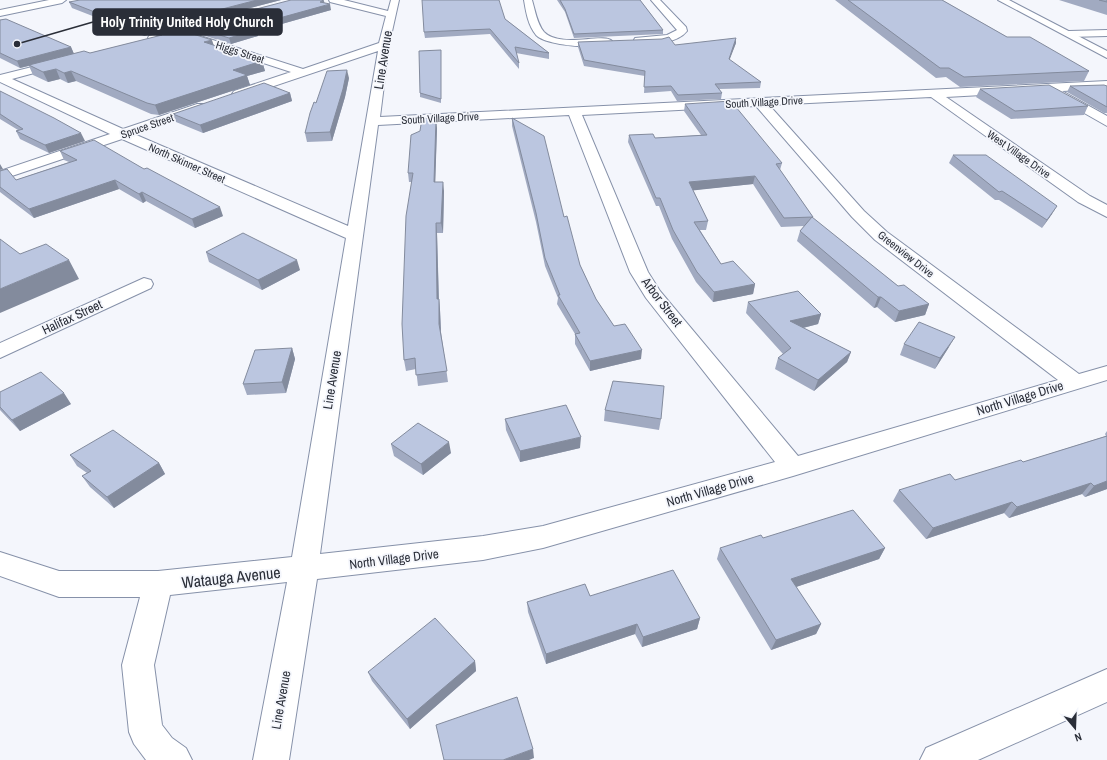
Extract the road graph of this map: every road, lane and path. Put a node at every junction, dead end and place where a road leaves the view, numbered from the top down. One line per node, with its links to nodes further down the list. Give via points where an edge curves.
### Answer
1 (62, 0): 7 (street)
2 (333, 0): 6 (street)
3 (528, 0): 13 (street, via 540,32 550,40 568,43)
4 (655, 0): 12 (street, via 682,31 672,37)
5 (1002, 0): 11 (street)
6 (393, 7): 15 (street, Line Avenue)
7 (0, 13)
8 (230, 18): 9 (street)
9 (178, 32): 14 (street); 18 (street, Higgs Street)
10 (1107, 33): 11 (street)
11 (1069, 34): 16 (street)
12 (630, 40)
13 (614, 41)
14 (140, 42)
15 (384, 45): 18 (street); 30 (street, Line Avenue)
16 (1107, 55)
17 (71, 60): 19 (street)
18 (302, 72): 23 (street)
19 (1, 79): 32 (street, North Skinner Street)
20 (1107, 85): 21 (street, South Village Drive)
21 (1049, 88): 22 (street, South Village Drive); 24 (street)
22 (933, 93): 25 (street, South Village Drive); 34 (street, West Village Drive, via 1084,199)
23 (227, 98)
24 (1068, 99): 26 (street); 28 (street)
25 (759, 102): 29 (street, South Village Drive); 39 (street, Greenview Drive, via 858,214 881,236)
26 (1104, 102): 28 (street)
27 (212, 103): 32 (street, Spruce Street)
28 (1082, 107): 31 (street)
29 (574, 112): 30 (street, South Village Drive); 40 (street, Arbor Street, via 639,272)
30 (373, 121): 35 (street, Line Avenue)
31 (1107, 122)
32 (122, 134): 33 (street, Spruce Street); 35 (street, North Skinner Street)
33 (0, 176)
34 (1107, 212)
35 (354, 236): 42 (street, Line Avenue)
36 (144, 284): 37 (street, Halifax Street)
37 (0, 351)
38 (1107, 373): 39 (street, North Village Drive)
39 (1075, 382): 40 (street, North Village Drive)
40 (793, 467): 42 (street, North Village Drive, via 543,537 483,548)
41 (0, 564): 43 (street, Watauga Avenue, via 59,584)
42 (304, 570): 43 (street, Watauga Avenue); 46 (street, Line Avenue)
43 (158, 584): 45 (street, via 138,665 146,732)
44 (1107, 685): 47 (street)
45 (161, 757)
46 (271, 760)
47 (938, 760)

